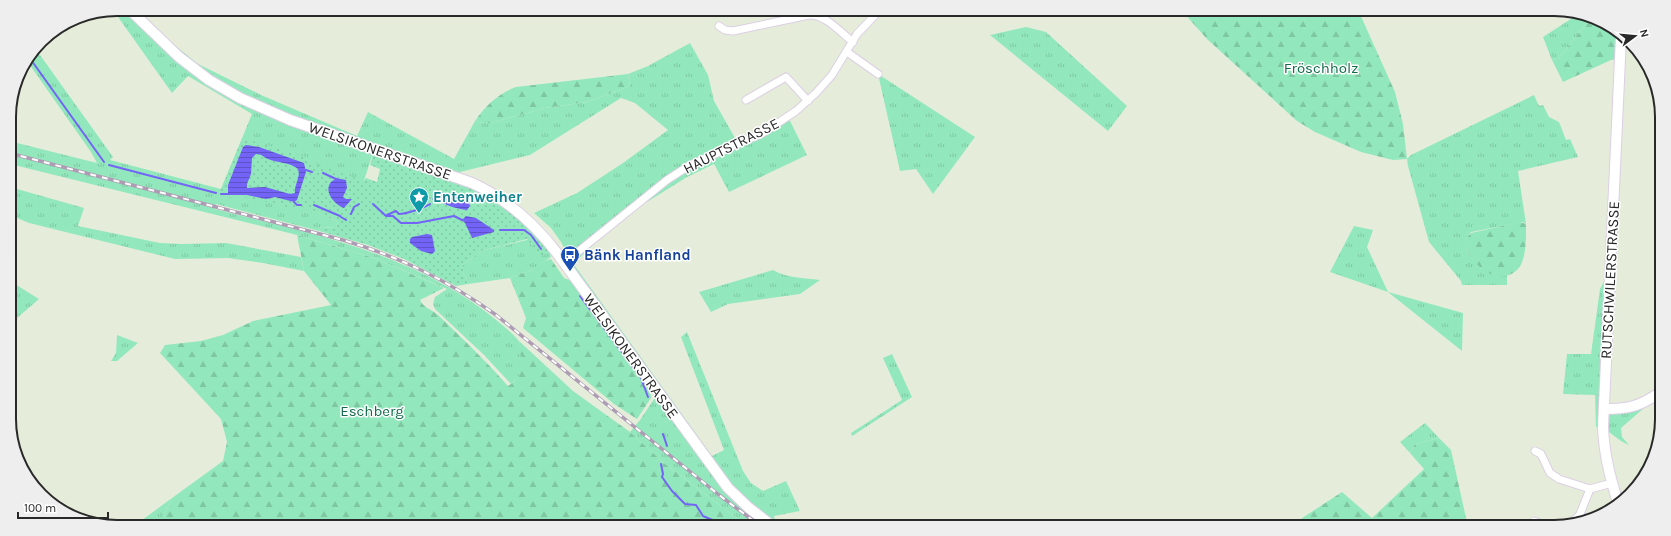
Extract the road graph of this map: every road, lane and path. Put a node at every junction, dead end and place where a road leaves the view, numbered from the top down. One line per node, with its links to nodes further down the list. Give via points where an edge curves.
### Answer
1 (136, 16): 12 (main road, WELSIKONERSTRASSE, via 179,57 209,80 272,114 458,178 492,193 532,223)
2 (791, 16): 5 (street, via 733,30 725,30)
3 (819, 16): 6 (street)
4 (874, 16): 6 (street, HAUPTSTRASSE)
5 (719, 26)
6 (853, 42): 7 (street, HAUPTSTRASSE)
7 (847, 52): 9 (street); 11 (street, HAUPTSTRASSE, via 832,75)
8 (1620, 56): 14 (main road, RUTSCHWILERSTRASSE)
9 (878, 74)
10 (746, 100): 11 (street, via 786,77)
11 (808, 101): 12 (street, HAUPTSTRASSE, via 761,134 690,165 667,180)
12 (564, 263): 20 (main road, WELSIKONERSTRASSE, via 728,488)
13 (1655, 395): 14 (main road, via 1634,407)
14 (1604, 409): 16 (main road, RUTSCHWILERSTRASSE, via 1604,446)
15 (1535, 451): 17 (street, via 1541,454 1548,470 1556,478)
16 (1612, 483): 17 (street); 18 (main road, RUTSCHWILERSTRASSE)
17 (1590, 490): 19 (street)
18 (1617, 498)
19 (1577, 517)
20 (765, 520)

